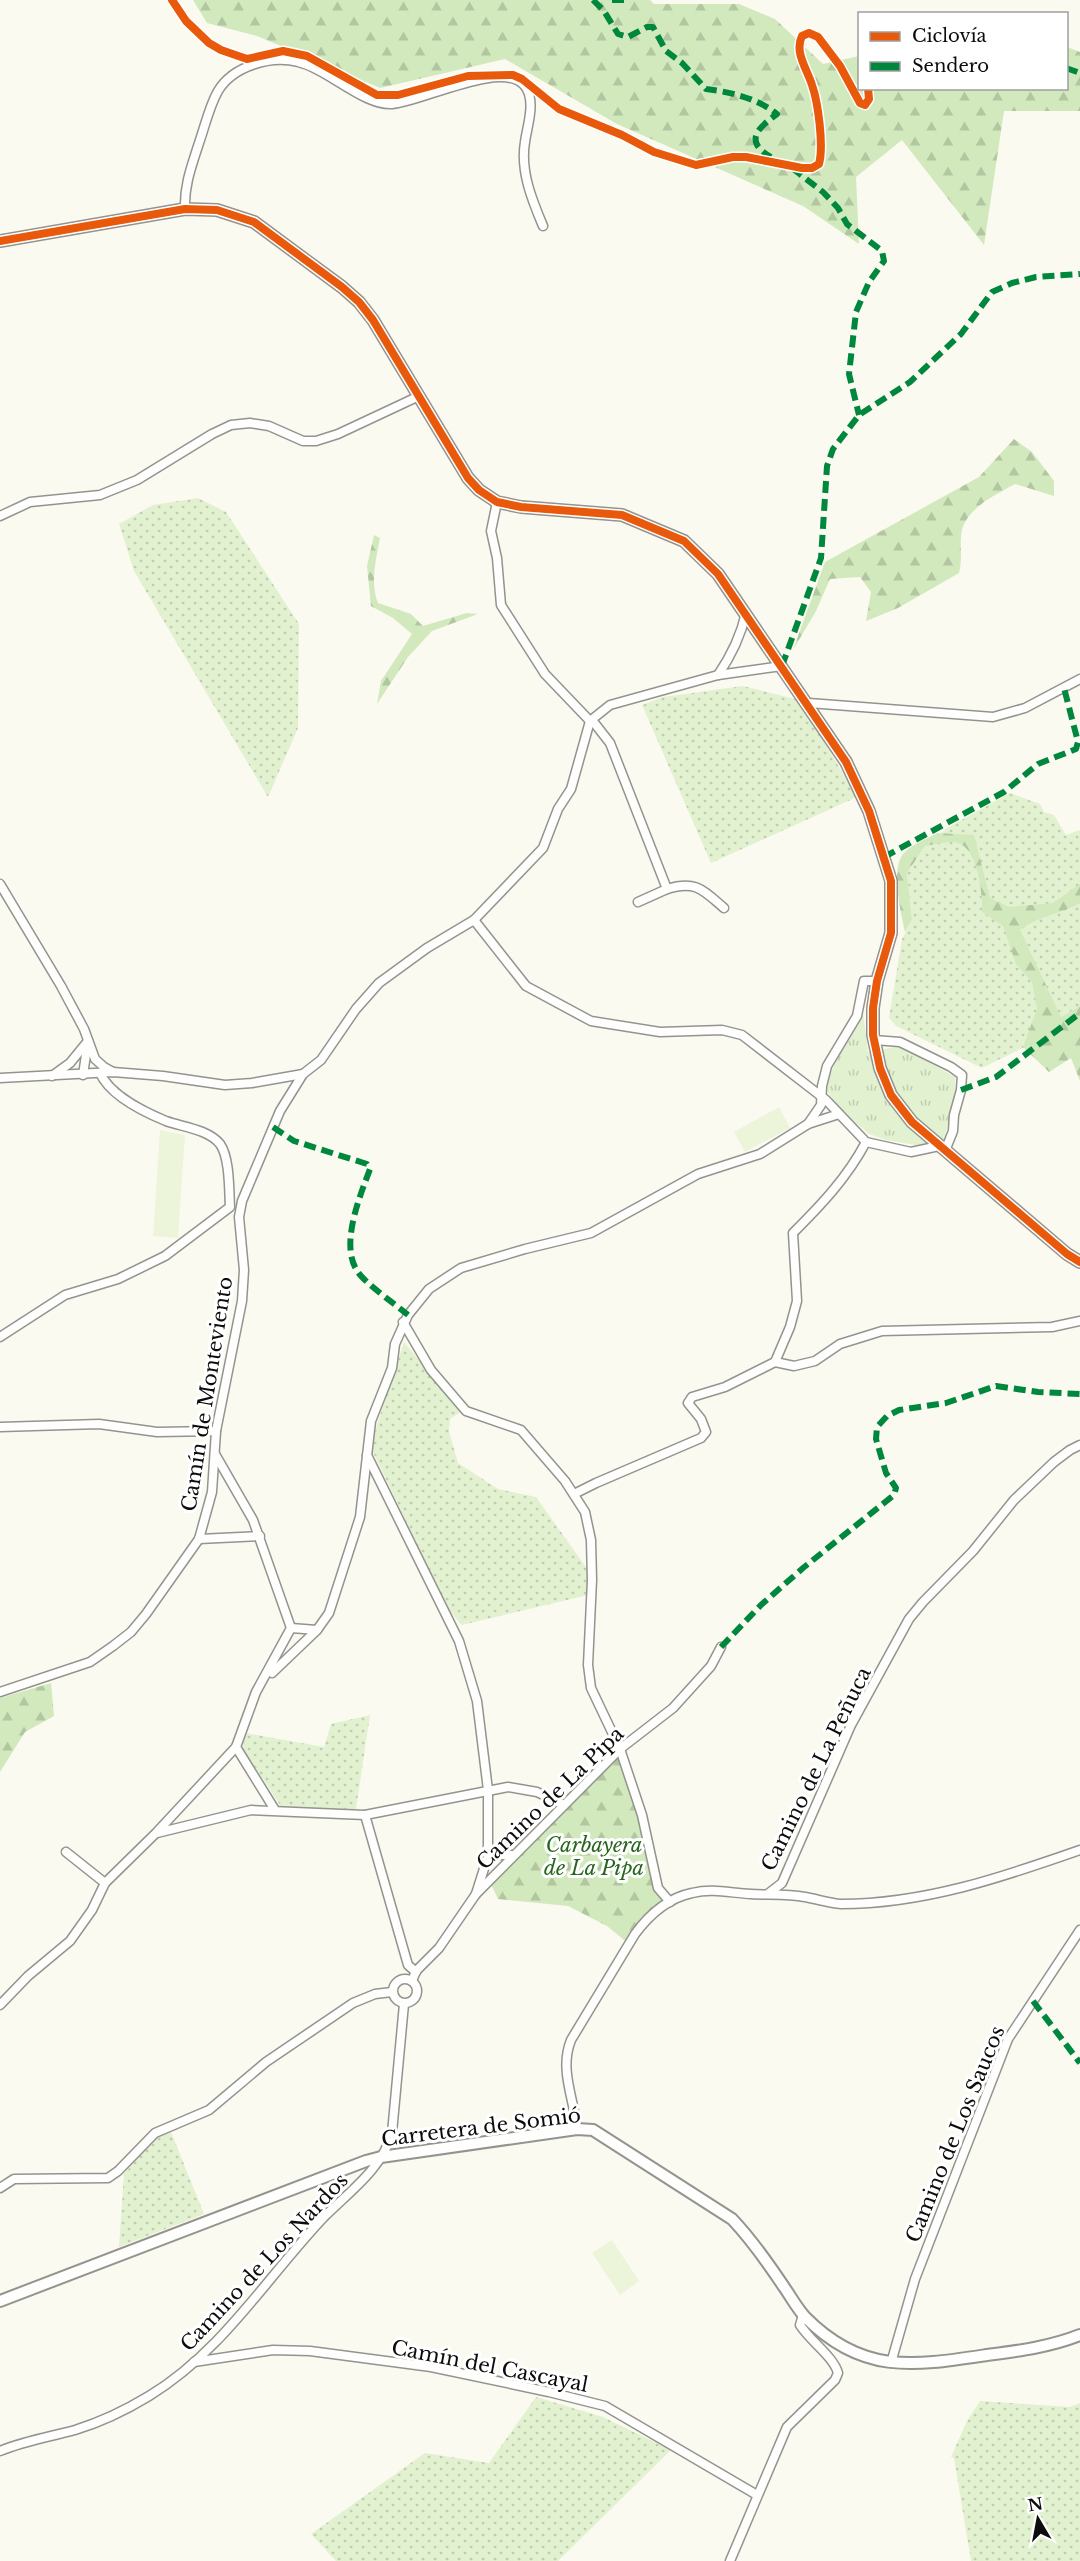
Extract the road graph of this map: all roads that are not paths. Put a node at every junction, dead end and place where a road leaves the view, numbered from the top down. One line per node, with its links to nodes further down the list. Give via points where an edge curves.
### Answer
1 (185, 209): 2 (street, via 185,189 219,90 238,72 257,62 280,58 325,73 384,104 488,79 519,81 526,87 530,102 524,143 526,182); 3 (street); 4 (street, via 217,210 254,222 342,286 373,320)
2 (543, 226)
3 (0, 241)
4 (417, 397): 5 (street, via 468,478); 6 (street, via 316,441 303,441 269,426 231,425 137,480 100,495 30,502)
5 (497, 502): 7 (street, via 622,515 684,541 718,574); 12 (street, via 491,531 501,605 545,674)
6 (0, 516)
7 (746, 613): 8 (street); 9 (street)
8 (782, 666): 9 (street); 11 (street)
9 (718, 675): 12 (street, via 610,705)
10 (1080, 679): 11 (street, via 1025,708 993,717)
11 (809, 703): 18 (street, via 846,762 869,812 891,881 891,933)
12 (591, 720): 14 (street, via 609,742); 17 (street, Camín de Monteviento, via 571,789 558,809 543,848)
13 (0, 884): 20 (street, via 61,986)
14 (667, 889): 15 (street); 16 (street, via 683,884 696,886)
15 (638, 902)
16 (724, 909)
17 (474, 920): 23 (street, Camín de Monteviento, via 379,983 321,1060); 27 (street, via 526,986 591,1021 660,1032 722,1030 742,1035)
18 (878, 981): 19 (street, via 873,1008); 27 (street, via 864,981 857,1016 828,1066)
19 (874, 1040): 31 (street, via 891,1095 912,1122); 31 (street, via 900,1042 962,1075 953,1131)
20 (88, 1041): 21 (street, via 95,1059); 24 (street); 25 (street, via 70,1063)
21 (113, 1072): 22 (street); 23 (street, via 225,1085)
22 (100, 1073): 24 (street); 35 (street, via 108,1086 134,1104 164,1120 210,1136 221,1145 229,1176 230,1207 165,1256 118,1279 65,1295)
23 (303, 1074): 38 (street, Camín de Monteviento, via 280,1111 242,1201 242,1300)
24 (83, 1075): 25 (street)
25 (51, 1077): 26 (street)
26 (0, 1078)
27 (823, 1097): 28 (street); 29 (street)
28 (839, 1114): 29 (street); 30 (street)
29 (808, 1124): 34 (street, via 760,1154 698,1174 591,1233 461,1268 429,1289)
30 (866, 1142): 31 (street, via 911,1152); 36 (street, via 833,1192 793,1233 798,1301)
31 (942, 1149): 32 (street)
32 (1080, 1262)
33 (1080, 1321): 36 (street, via 1052,1327 882,1331 840,1344 815,1361 794,1366)
34 (403, 1322): 41 (street, via 392,1368 371,1422); 42 (street, via 431,1370 466,1411 521,1430)
35 (0, 1337)
36 (775, 1362): 42 (street, via 725,1387 692,1397 688,1403 706,1432 701,1438)
37 (0, 1426): 38 (street, via 99,1424 157,1432)
38 (216, 1431): 40 (street, Camín de Monteviento)
39 (1080, 1445): 62 (street, Camino de La Peñuca, via 1054,1462 1014,1500 909,1620 850,1725 782,1884)
40 (215, 1454): 43 (street); 44 (street, Camín de Monteviento, via 212,1492)
41 (366, 1455): 46 (street, via 360,1517 329,1614); 52 (street, via 459,1641 477,1701)
42 (574, 1494): 51 (street, via 585,1512 591,1540 591,1688)
43 (260, 1536): 44 (street); 45 (street)
44 (199, 1539): 49 (street, Camín de Monteviento, via 146,1614 113,1646 90,1662)
45 (291, 1628): 46 (street); 48 (street)
46 (317, 1630): 48 (street)
47 (721, 1647): 51 (street, Camino de La Pipa, via 711,1666 673,1708)
48 (265, 1679): 50 (street, via 256,1692)
49 (0, 1692)
50 (236, 1747): 54 (street); 56 (street)
51 (620, 1749): 53 (street, Camino de La Pipa); 64 (street, via 642,1815 658,1888)
52 (488, 1790): 53 (street, via 525,1788); 55 (street); 57 (street)
53 (564, 1805): 60 (street, Camino de La Pipa)
54 (275, 1810): 55 (street); 56 (street, via 251,1810)
55 (365, 1815): 66 (street, via 408,1965)
56 (156, 1833): 61 (street)
57 (488, 1849): 60 (street, via 498,1855); 63 (street)
58 (1080, 1851): 62 (street, via 943,1893 839,1904)
59 (66, 1852): 61 (street)
60 (514, 1855): 63 (street, Camino de La Pipa)
61 (105, 1883): 70 (street, via 70,1941)
62 (769, 1893): 64 (street, via 713,1889)
63 (476, 1894): 66 (street, Camino de La Pipa, via 439,1948)
64 (670, 1902): 71 (street, via 649,1917 635,1935 568,2047 565,2068)
65 (1080, 1930): 80 (street, Camino de Los Saucos, via 1008,2039 915,2279)
66 (416, 1972): 67 (street, Camino de La Pipa)
67 (412, 1981): 68 (street, via 399,1980); 69 (street, via 417,1995)
68 (392, 1992): 69 (street); 74 (street, via 353,2003 266,2062 208,2110 155,2133 108,2178)
69 (404, 2004): 72 (street, via 392,2133)
70 (0, 2005)
71 (577, 2129): 72 (street, Carretera de Somió); 77 (street, Carretera de Somió, via 593,2130 732,2218 750,2237)
72 (381, 2157): 76 (street, Carretera de Somió); 79 (street, Camino de Los Nardos)
73 (0, 2178): 74 (street)
74 (9, 2181): 75 (street)
75 (0, 2188)
76 (0, 2301)
77 (803, 2315): 80 (street, Carretera de Somió, via 831,2341 860,2355); 82 (street, via 800,2325 808,2338 835,2362 838,2373 787,2427)
78 (1080, 2335): 80 (street, Carretera de Somió, via 1015,2351 923,2364)
79 (194, 2362): 81 (street, Camino de Los Nardos, via 151,2395 116,2415); 82 (street, Camín del Cascayal, via 273,2350 310,2351 431,2367 549,2392 605,2406)
80 (891, 2363)
81 (0, 2451)
82 (757, 2495): 83 (street)
83 (730, 2561)

